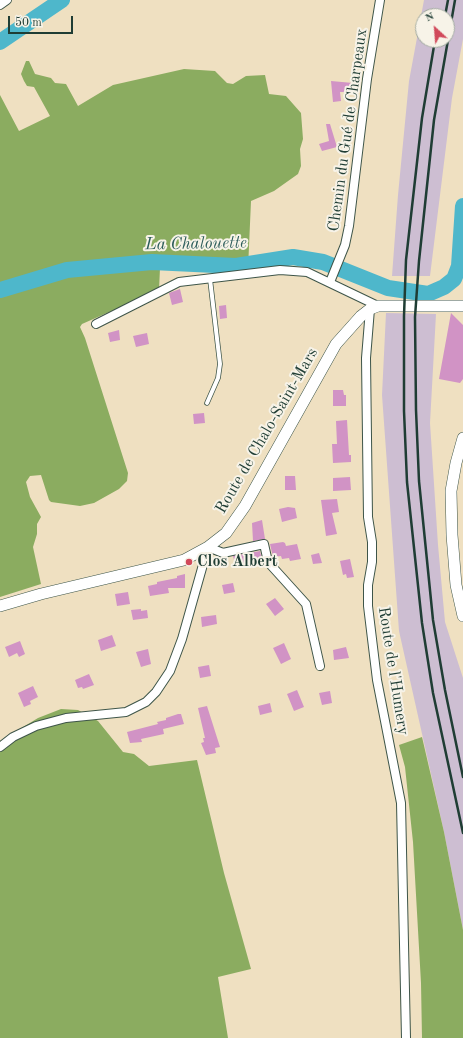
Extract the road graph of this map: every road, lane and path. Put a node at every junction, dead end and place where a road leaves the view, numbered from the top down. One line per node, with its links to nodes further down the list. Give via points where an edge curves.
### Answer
1 (7, 0): 3 (street)
2 (380, 0): 5 (street, Chemin du Gué de Charpeaux, via 367,80 349,226 345,245)
3 (0, 5)
4 (210, 278): 5 (street, via 295,270); 8 (street, via 179,282); 9 (lane, via 220,364 218,378)
5 (330, 282): 7 (street)
6 (463, 306): 7 (main road)
7 (374, 308): 12 (main road, Route de Chalo-Saint-Mars, via 349,328 336,344 245,506 226,533); 19 (street, Route de l'Humery, via 366,358 368,517 372,542 368,606 378,680 401,803)
8 (96, 324)
9 (206, 403)
10 (463, 438): 11 (main road, via 451,491)
11 (453, 545): 13 (main road); 14 (main road)
12 (208, 547): 15 (main road, Route de Chalo-Saint-Mars, via 184,560); 17 (street, via 223,553 264,544 268,562 306,604); 18 (street, via 182,639 170,671 146,702 126,712 66,718 36,726 13,737)
13 (463, 571)
14 (459, 583): 16 (main road)
15 (0, 606)
16 (463, 616)
17 (320, 666)
18 (0, 747)
19 (406, 1038)

